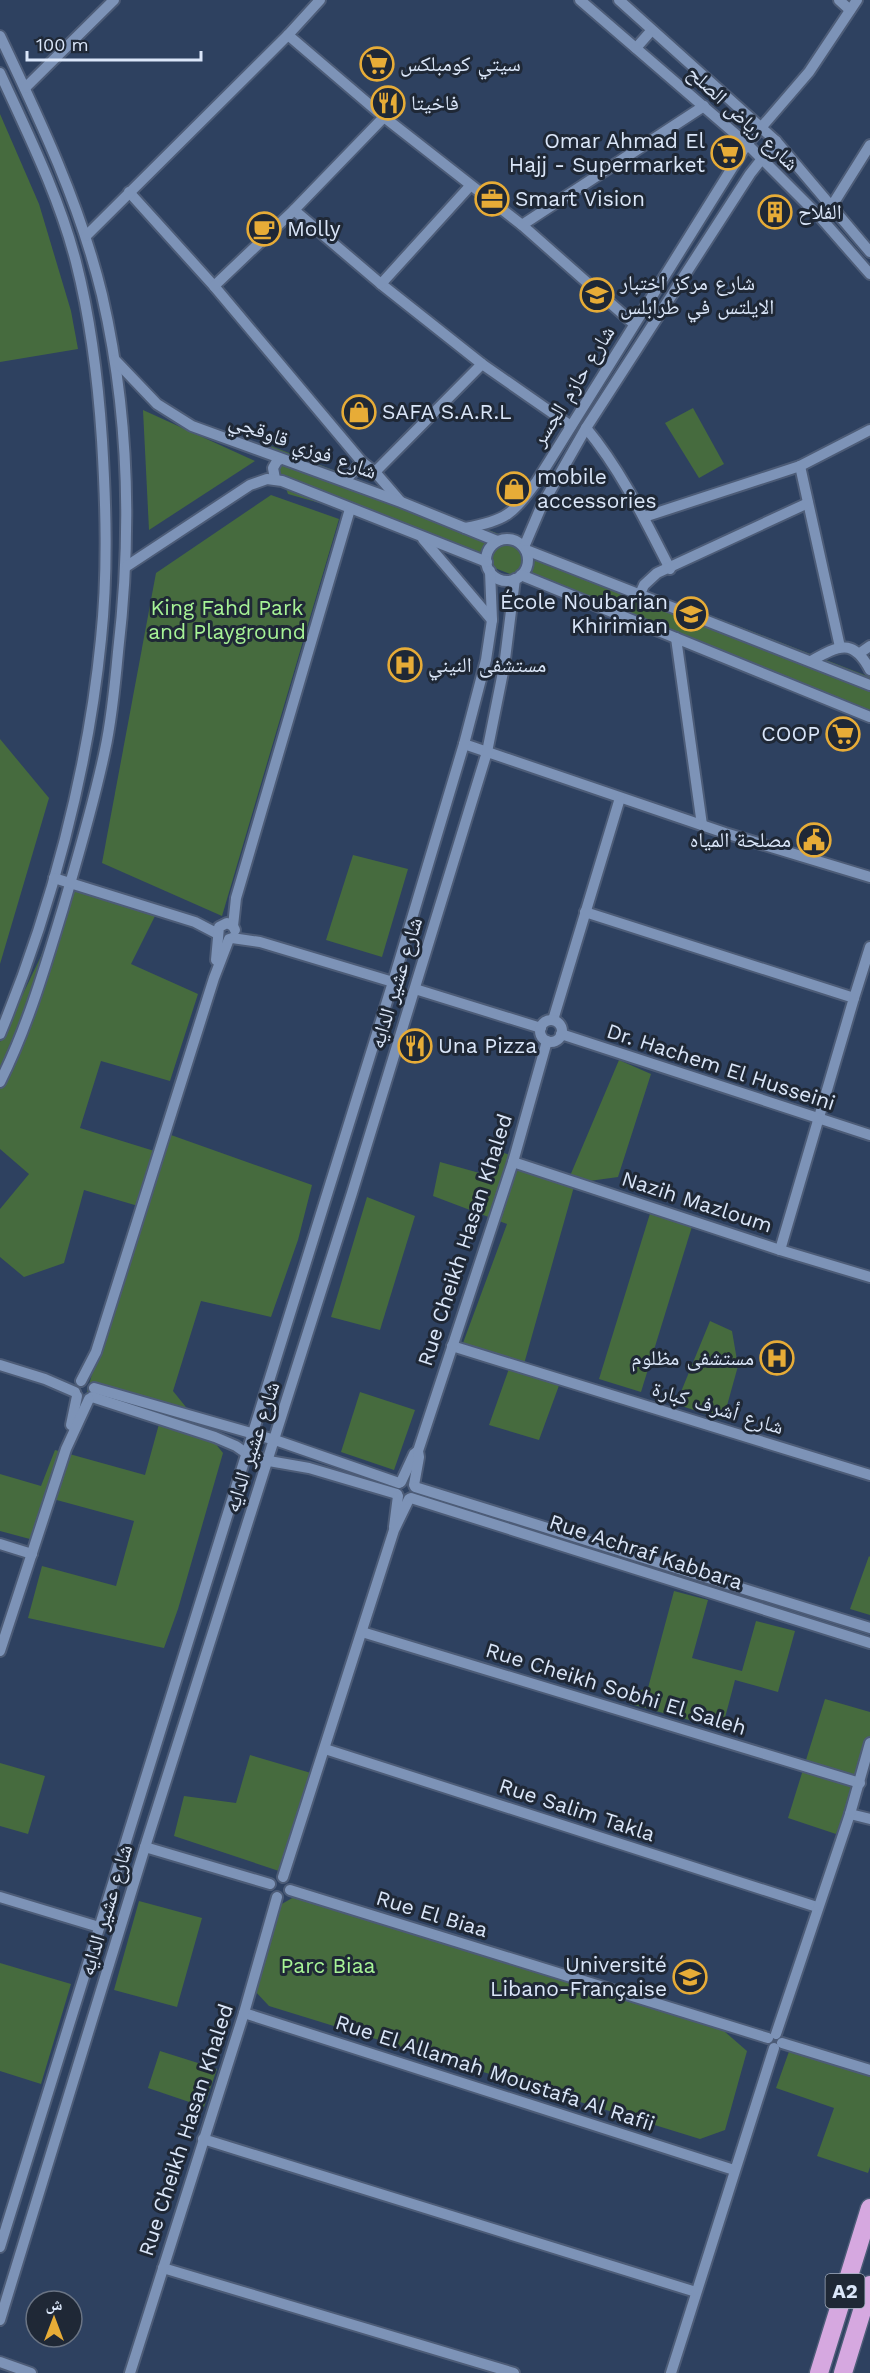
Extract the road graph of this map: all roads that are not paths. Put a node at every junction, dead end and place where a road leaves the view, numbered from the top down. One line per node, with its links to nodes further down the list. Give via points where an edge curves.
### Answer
1 (114, 0): 12 (street)
2 (320, 0): 8 (street)
3 (580, 0): 10 (street, شارع رياض الصلح)
4 (620, 0): 7 (street, شارع رياض الصلح)
5 (839, 0): 6 (street)
6 (853, 5): 15 (street, شارع حازم الجسر, via 809,72)
7 (651, 30): 10 (street); 15 (street, شارع رياض الصلح)
8 (288, 35): 14 (street); 21 (street)
9 (0, 36): 12 (street)
10 (636, 48): 13 (street, شارع رياض الصلح)
11 (0, 73): 70 (street, via 53,192 72,248 93,339 100,417 106,544 101,638 82,760)
12 (25, 88): 26 (street)
13 (704, 106): 17 (street, شارع رياض الصلح); 25 (street)
14 (384, 117): 20 (street); 23 (street)
15 (762, 127): 16 (street, شارع رياض الصلح); 17 (street, شارع حازم الجسر)
16 (776, 141): 19 (street, شارع حازم الجسر); 22 (street, شارع رياض الصلح)
17 (747, 144): 19 (street, شارع رياض الصلح); 31 (street, شارع حازم الجسر)
18 (870, 146): 22 (street)
19 (761, 159): 24 (street, شارع رياض الصلح); 35 (street, شارع حازم الجسر)
20 (470, 186): 25 (street); 29 (street)
21 (129, 192): 26 (street); 30 (street)
22 (831, 208): 24 (street); 27 (street, شارع رياض الصلح)
23 (294, 210): 29 (street); 30 (street)
24 (820, 218): 28 (street, شارع رياض الصلح)
25 (522, 225): 31 (street)
26 (86, 236): 32 (street)
27 (870, 252)
28 (870, 274)
29 (381, 284): 33 (street)
30 (214, 286): 38 (street)
31 (634, 324): 34 (street, شارع حازم الجسر)
32 (114, 358): 37 (street, شارع فوزي قاوقجي, via 145,393 172,415); 51 (street, via 124,454)
33 (482, 364): 34 (street); 40 (street)
34 (571, 426): 47 (street, شارع حازم الجسر, via 518,507 504,518)
35 (586, 428): 46 (street); 50 (street, شارع حازم الجسر, via 541,507)
36 (870, 430): 39 (street)
37 (281, 459): 41 (street, via 273,468); 42 (street, شارع فوزي قاوقجي)
38 (362, 462): 40 (street); 42 (street)
39 (800, 466): 44 (street); 46 (street)
40 (375, 472): 43 (street)
41 (275, 479): 45 (street, شارع فوزي قاوقجي); 51 (street, شارع فوزي قاوقجي, via 250,485)
42 (345, 481): 43 (street, شارع فوزي قاوقجي)
43 (401, 502): 47 (street, شارع فوزي قاوقجي)
44 (808, 503): 53 (street); 59 (street)
45 (350, 509): 48 (street, شارع فوزي قاوقجي); 73 (street)
46 (644, 518): 53 (street)
47 (465, 528): 49 (street, شارع فوزي قاوقجي)
48 (420, 537): 52 (street, شارع فوزي قاوقجي); 56 (street)
49 (497, 542): 50 (street, via 515,540); 52 (street, via 491,546)
50 (525, 549): 54 (street, via 528,563); 55 (street)
51 (127, 566): 71 (street, via 109,724)
52 (488, 566): 54 (street, via 504,580); 56 (street, شارع عشير الدايه)
53 (670, 568): 55 (street, via 650,578)
54 (518, 577): 57 (street); 66 (street, شارع عشير الدايه)
55 (640, 594): 61 (street)
56 (492, 620): 65 (street, شارع عشير الدايه)
57 (676, 638): 64 (street); 68 (street)
58 (870, 646): 60 (street)
59 (840, 647): 60 (street); 61 (street)
60 (860, 653): 62 (street)
61 (811, 661): 63 (street)
62 (870, 670)
63 (870, 685)
64 (870, 717)
65 (464, 744): 66 (street); 75 (street, شارع عشير الدايه)
66 (487, 752): 67 (street); 76 (street, شارع عشير الدايه)
67 (620, 798): 68 (street); 72 (street)
68 (702, 825): 69 (street)
69 (870, 877)
70 (54, 878): 71 (street); 80 (street)
71 (70, 883): 73 (street); 83 (street, via 31,1010)
72 (585, 912): 77 (street); 78 (street)
73 (226, 931): 75 (street); 90 (street)
74 (870, 947): 77 (street)
75 (393, 982): 94 (street, شارع عشير الدايه)
76 (415, 989): 79 (street); 95 (street, شارع عشير الدايه)
77 (854, 998): 84 (street)
78 (553, 1020): 79 (street); 81 (street, via 559,1024)
79 (541, 1028): 82 (street)
80 (0, 1034)
81 (561, 1034): 82 (street, via 557,1040); 84 (street, Dr. Hachem El Husseini)
82 (547, 1041): 86 (street, Rue Cheikh Hasan Khaled)
83 (0, 1082)
84 (818, 1119): 85 (street, Dr. Hachem El Husseini); 87 (street)
85 (870, 1135)
86 (513, 1161): 87 (street, Nazih Mazloum); 89 (street, Rue Cheikh Hasan Khaled)
87 (780, 1250): 88 (street, Nazih Mazloum)
88 (870, 1277)
89 (452, 1346): 97 (street, Rue Cheikh Hasan Khaled); 100 (street, شارع أشرف كبارة)
90 (96, 1352): 92 (street); 93 (street)
91 (0, 1365): 92 (street)
92 (78, 1388): 93 (street, via 89,1382); 93 (street, via 80,1399); 96 (street)
93 (92, 1392): 94 (street, Rue Achraf Kabbara); 96 (street); 98 (street, Rue Achraf Kabbara, via 215,1437)
94 (253, 1433): 95 (street, Rue Achraf Kabbara); 98 (street, شارع عشير الدايه)
95 (275, 1440): 99 (street, شارع عشير الدايه); 102 (street, Rue Achraf Kabbara)
96 (66, 1449): 104 (street)
97 (418, 1451): 101 (street, Rue Cheikh Hasan Khaled); 102 (street, Rue Cheikh Hasan Khaled)
98 (246, 1453): 99 (street, Rue Achraf Kabbara); 121 (street, شارع عشير الدايه)
99 (269, 1461): 102 (street, Rue Achraf Kabbara); 114 (street, شارع عشير الدايه)
100 (870, 1475)
101 (415, 1486): 102 (street, Rue Cheikh Hasan Khaled, via 416,1492); 105 (street, Rue Achraf Kabbara)
102 (403, 1492): 106 (street, Rue Cheikh Hasan Khaled); 107 (street, Rue Achraf Kabbara)
103 (0, 1544): 104 (street)
104 (32, 1554): 108 (street)
105 (870, 1628)
106 (362, 1632): 110 (street, Rue Cheikh Hasan Khaled); 111 (street, Rue Cheikh Sobhi El Saleh)
107 (870, 1643)
108 (0, 1651)
109 (870, 1743): 111 (street)
110 (325, 1749): 115 (street, Rue Cheikh Hasan Khaled); 120 (street, Rue Salim Takla)
111 (860, 1783): 112 (street)
112 (850, 1814): 113 (street); 120 (street)
113 (870, 1819)
114 (145, 1847): 116 (street); 132 (street, شارع عشير الدايه)
115 (283, 1877): 116 (street); 117 (street)
116 (270, 1884): 119 (street)
117 (290, 1890): 119 (street); 123 (street, Rue El Biaa)
118 (0, 1897): 121 (street)
119 (277, 1897): 122 (street, Rue Cheikh Hasan Khaled)
120 (817, 1907): 123 (street)
121 (99, 1927): 128 (street, شارع عشير الدايه)
122 (244, 2013): 125 (street, Rue Cheikh Hasan Khaled); 126 (street, Rue El Allamah Moustafa Al Rafii)
123 (775, 2041): 124 (street, Rue El Biaa); 126 (street)
124 (870, 2070)
125 (203, 2139): 129 (street, Rue Cheikh Hasan Khaled); 130 (street)
126 (734, 2170): 130 (street)
127 (870, 2208): 138 (highway, A2)
128 (0, 2247)
129 (163, 2268): 135 (street, Rue Cheikh Hasan Khaled); 136 (street)
130 (696, 2292): 137 (street)
131 (869, 2294): 139 (highway, A2)
132 (0, 2320)
133 (0, 2362): 134 (street)
134 (31, 2373)
135 (130, 2373)
136 (514, 2373)
137 (671, 2373)
138 (819, 2373)
139 (843, 2373)

